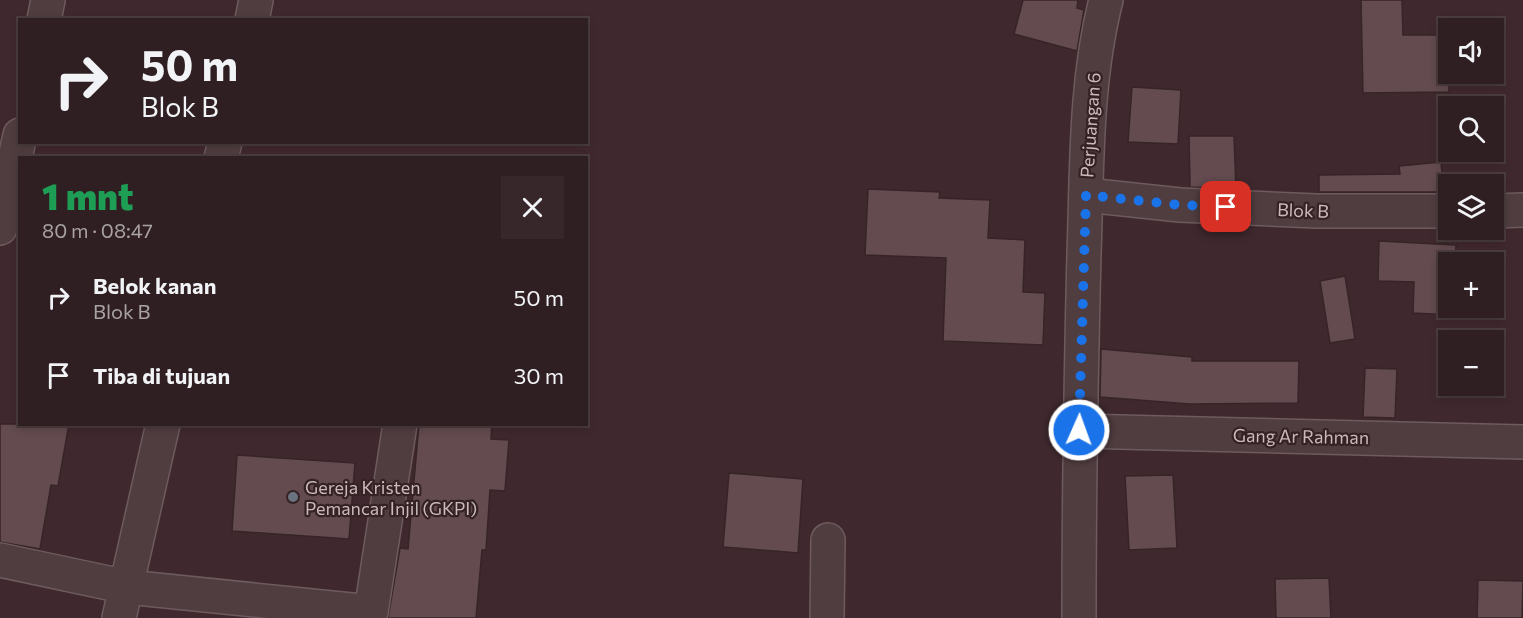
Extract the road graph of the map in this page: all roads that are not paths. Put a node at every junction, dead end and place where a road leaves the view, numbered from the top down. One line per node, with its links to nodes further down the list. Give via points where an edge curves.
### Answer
1 (48, 0): 4 (street)
2 (256, 0): 5 (street)
3 (1106, 0): 7 (street, Perjuangan 6, via 1090,103)
4 (44, 18)
5 (252, 18)
6 (18, 144): 11 (street)
7 (1086, 195): 9 (street, Blok B, via 1180,205 1305,211); 14 (street, Perjuangan 6)
8 (1523, 210): 10 (street)
9 (1438, 211)
10 (1504, 211)
11 (0, 228)
12 (163, 426): 18 (street)
13 (400, 426): 18 (street, via 371,612)
14 (1079, 430): 15 (street, Gang Ar Rahman); 20 (street, Perjuangan 6)
15 (1523, 442)
16 (828, 540): 19 (street)
17 (0, 560): 18 (street)
18 (123, 603)
19 (827, 618)
20 (1079, 618)

